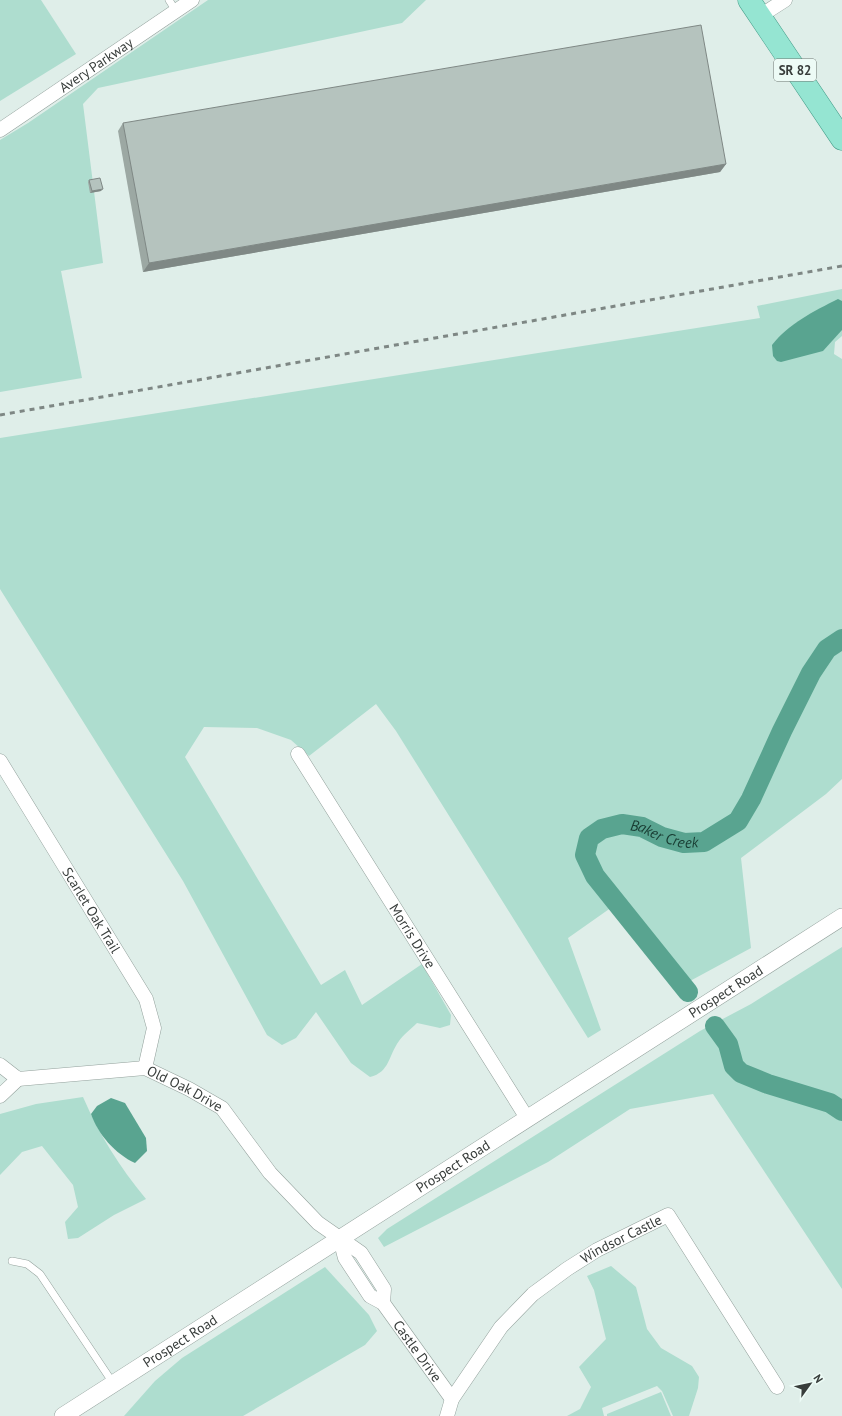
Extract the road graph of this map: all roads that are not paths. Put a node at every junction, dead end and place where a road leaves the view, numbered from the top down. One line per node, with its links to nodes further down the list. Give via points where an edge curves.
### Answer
1 (192, 0): 3 (street, Avery Parkway)
2 (785, 0): 4 (street)
3 (172, 5): 5 (street, Avery Parkway)
4 (754, 8): 6 (main road, SR 82)
5 (0, 130)
6 (842, 140)
7 (298, 754): 14 (street, Morris Drive)
8 (0, 761): 11 (street, Scarlet Oak Trail, via 146,999 154,1028)
9 (842, 917): 14 (street, Prospect Road)
10 (0, 1065): 12 (street)
11 (145, 1068): 12 (street, Old Oak Drive); 15 (street, Old Oak Drive, via 222,1108 270,1173 318,1223)
12 (18, 1079): 13 (street)
13 (0, 1096)
14 (527, 1118): 15 (street, Prospect Road)
15 (340, 1238): 17 (street, Prospect Road); 19 (street, Castle Drive, via 345,1258 370,1296 383,1303)
16 (12, 1261): 17 (lane, via 27,1264 40,1274)
17 (113, 1384): 20 (street, Prospect Road)
18 (778, 1387): 19 (street, Windsor Castle, via 668,1215 597,1250 533,1294 501,1327)
19 (452, 1399): 21 (street, Windsor Castle)
20 (70, 1414)
21 (447, 1416)

